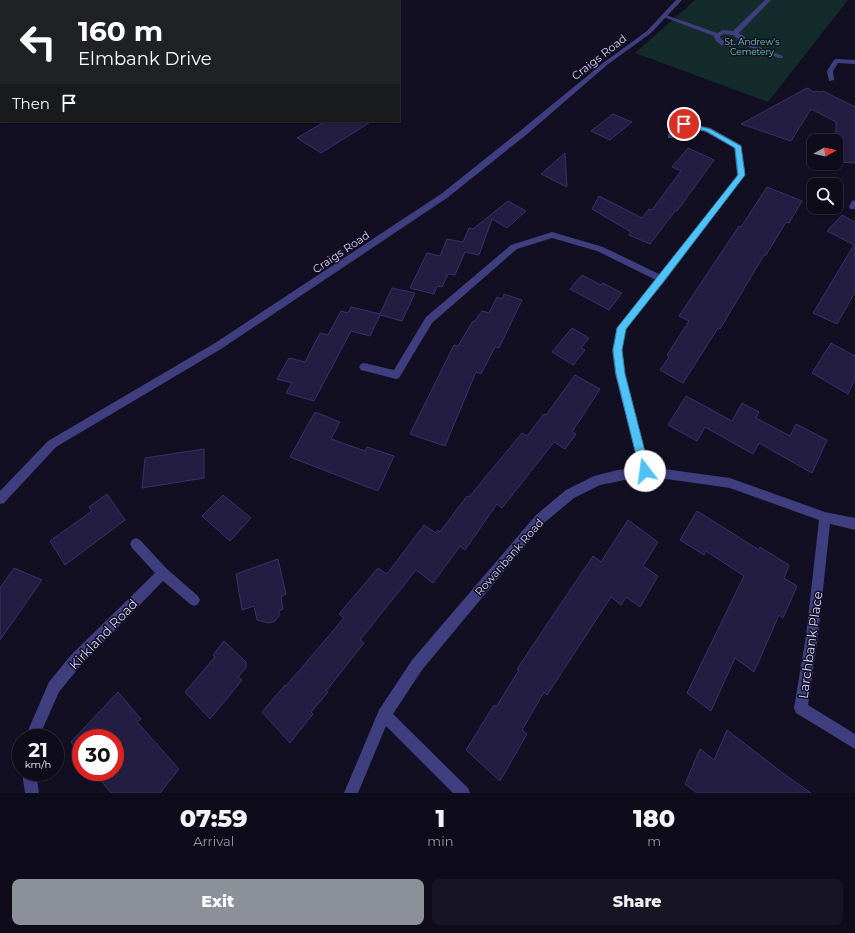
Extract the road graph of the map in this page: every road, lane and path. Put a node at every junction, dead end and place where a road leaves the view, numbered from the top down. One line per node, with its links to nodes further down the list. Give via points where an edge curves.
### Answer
1 (679, 0): 3 (street, Craigs Road)
2 (768, 0): 4 (street)
3 (664, 16): 5 (street); 14 (street, Craigs Road, via 649,32 605,64 524,133 444,196 218,346 52,444)
4 (735, 33): 5 (street); 6 (street, via 742,37)
5 (717, 35): 6 (street, via 717,39 727,45 736,46)
6 (743, 43): 7 (street)
7 (781, 57)
8 (855, 62): 9 (street, via 836,61 830,71)
9 (831, 80)
10 (671, 136): 11 (street, via 684,124 708,130 738,147 741,175)
11 (662, 279): 12 (street, via 600,249 552,235 514,248 429,320 396,375); 13 (street, via 622,328 617,350 620,374)
12 (364, 367)
13 (645, 471): 15 (street, Rowanbank Road, via 730,483); 20 (street, Rowanbank Road, via 618,474 598,480 570,494 540,519 418,665)
14 (0, 499)
15 (825, 517): 16 (street, Rowanbank Road); 22 (street, Larchbank Place, via 812,636 800,708)
16 (855, 524)
17 (136, 544): 18 (street)
18 (163, 572): 19 (street); 21 (street, Kirkland Road, via 76,660 54,687)
19 (194, 600)
20 (384, 715): 25 (street); 26 (street)
21 (36, 729)
22 (855, 742)
23 (30, 781): 24 (street)
24 (32, 793)
25 (351, 793)
26 (464, 793)

